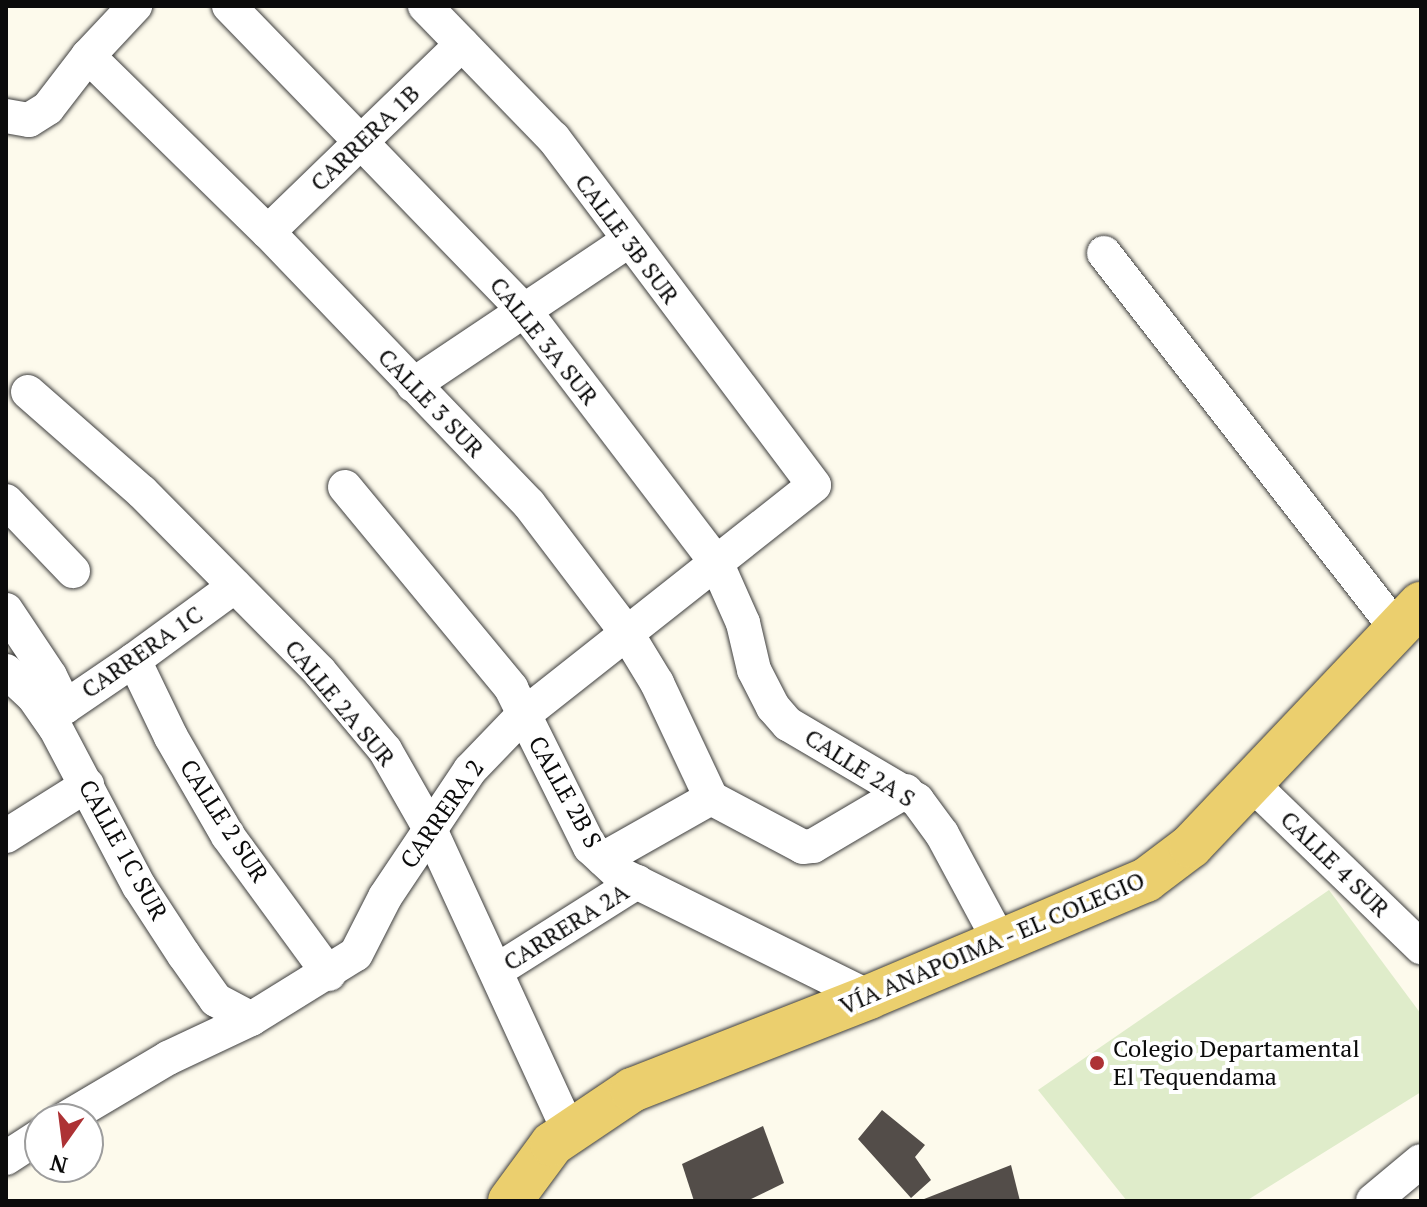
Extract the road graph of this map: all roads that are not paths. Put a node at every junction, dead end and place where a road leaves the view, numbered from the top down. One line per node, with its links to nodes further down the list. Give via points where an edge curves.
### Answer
1 (135, 6): 5 (street)
2 (229, 6): 7 (street, CALLE 3A SUR)
3 (425, 6): 4 (street, CALLE 3B SUR)
4 (462, 44): 7 (street, CARRERA 1B); 9 (street, CALLE 3B SUR, via 553,138)
5 (88, 56): 6 (street, via 48,108); 8 (street, CALLE 3 SUR)
6 (18, 118)
7 (361, 140): 8 (street, CARRERA 1B); 11 (street, CALLE 3A SUR)
8 (268, 232): 12 (street, CALLE 3 SUR)
9 (628, 241): 11 (street); 14 (street, CALLE 3B SUR)
10 (1104, 253): 21 (street)
11 (524, 310): 12 (street); 17 (street, CALLE 3A SUR)
12 (413, 385): 22 (street, CALLE 3 SUR, via 529,504)
13 (28, 392): 19 (street, CALLE 2A SUR, via 142,492)
14 (814, 485): 17 (street, CARRERA 2)
15 (345, 487): 26 (street, CALLE 2B S, via 511,688)
16 (6, 501): 18 (street)
17 (716, 562): 22 (street, CARRERA 2); 27 (street, CALLE 3A SUR, via 743,623 754,670)
18 (73, 571)
19 (235, 586): 23 (street, CARRERA 1C); 32 (street, CALLE 2A SUR, via 320,672 385,750)
20 (6, 610): 25 (street, via 50,676)
21 (1409, 618): 28 (main road, VÍA ANAPOIMA - EL COLEGIO)
22 (626, 632): 26 (street, CARRERA 2); 31 (street, CALLE 3 SUR, via 657,683)
23 (134, 660): 25 (street, CARRERA 1C); 39 (street, CALLE 2 SUR, via 228,836)
24 (6, 671): 25 (street, CALLE 1C SUR)
25 (55, 710): 29 (street, CALLE 1C SUR)
26 (522, 716): 32 (street, CARRERA 2, via 470,770); 34 (street, CALLE 2B S, via 590,847)
27 (788, 724): 30 (street, CALLE 2A S)
28 (1250, 782): 36 (main road, VÍA ANAPOIMA - EL COLEGIO, via 1191,846 1146,880); 37 (street, CALLE 4 SUR)
29 (87, 785): 33 (street); 41 (street, CALLE 1C SUR, via 139,886 184,955 216,1000)
30 (906, 791): 31 (street, via 803,847); 36 (street, CALLE 2A S, via 942,834)
31 (711, 798): 34 (street, CARRERA 2A)
32 (429, 827): 38 (street, CALLE 2A SUR); 39 (street, CARRERA 2, via 356,954)
33 (6, 836)
34 (603, 859): 35 (street, CALLE 2B S)
35 (637, 882): 38 (street, CARRERA 2A); 40 (street, CALLE 2B S)
36 (999, 940): 40 (main road, VÍA ANAPOIMA - EL COLEGIO)
37 (1421, 947)
38 (496, 971): 43 (street, CALLE 2A SUR)
39 (329, 974): 41 (street, CARRERA 2)
40 (869, 997): 43 (main road, VÍA ANAPOIMA - EL COLEGIO, via 632,1090)
41 (251, 1019): 42 (street, CARRERA 2, via 168,1058)
42 (92, 1103)
43 (569, 1132): 47 (main road, VÍA ANAPOIMA - EL COLEGIO, via 552,1144)
44 (24, 1146): 45 (street)
45 (6, 1158)
46 (1421, 1161): 48 (street)
47 (510, 1201)
48 (1374, 1201)

